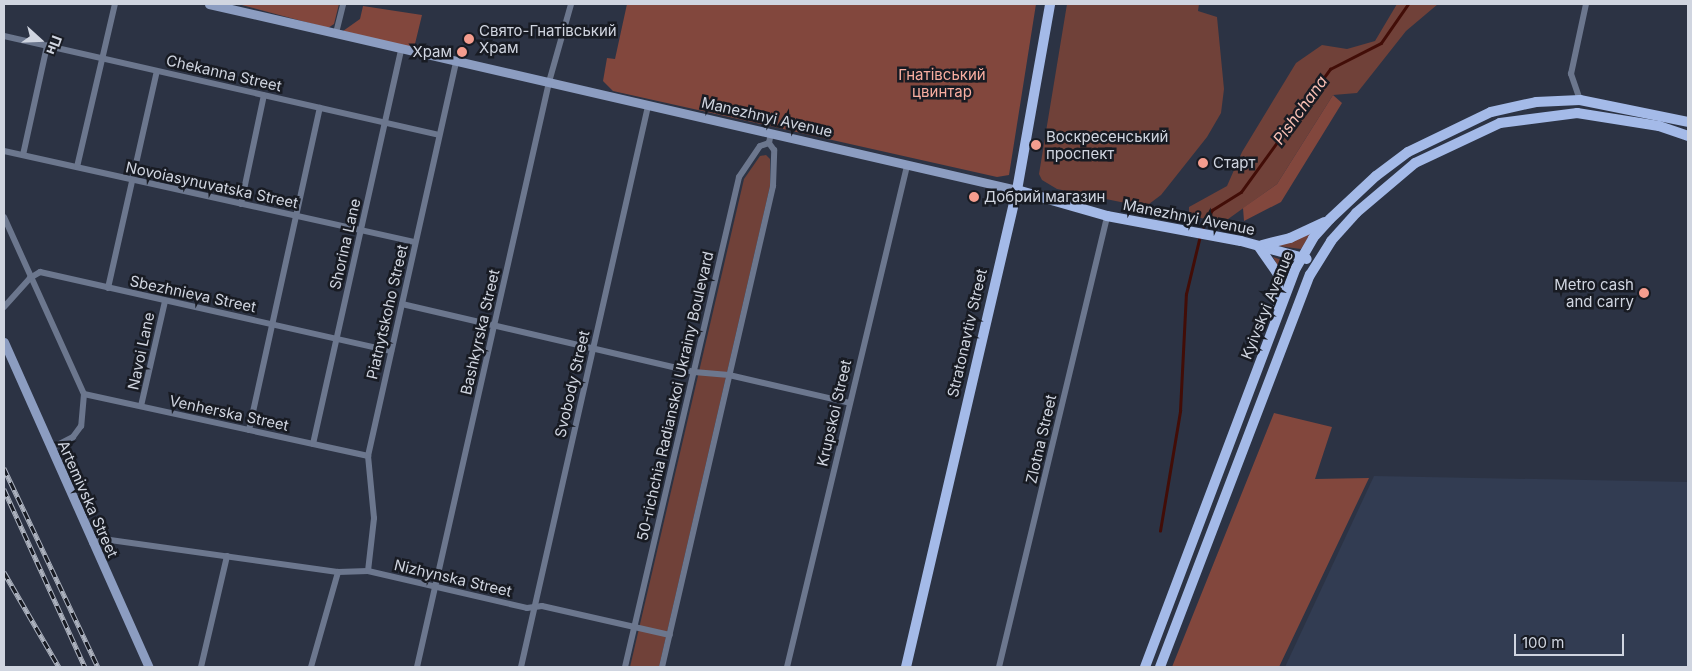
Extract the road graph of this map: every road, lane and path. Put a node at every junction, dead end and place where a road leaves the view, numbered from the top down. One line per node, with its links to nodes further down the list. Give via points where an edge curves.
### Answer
1 (115, 4): 12 (street)
2 (209, 4): 7 (street, Manezhnyi Avenue)
3 (343, 4): 8 (street)
4 (572, 4): 15 (street, Bashkyrska Street)
5 (1050, 4): 33 (main road, Stratonavtiv Street)
6 (1586, 4): 17 (street, via 1571,74)
7 (229, 6): 8 (street, Manezhnyi Avenue)
8 (336, 33): 11 (street, Manezhnyi Avenue)
9 (4, 36): 10 (street, Chekanna Street)
10 (47, 46): 12 (street, Chekanna Street); 27 (street)
11 (401, 49): 13 (street, Manezhnyi Avenue); 20 (street, Shorina Lane)
12 (102, 58): 14 (street, Chekanna Street); 29 (street)
13 (456, 61): 15 (street, Manezhnyi Avenue); 23 (street, Piatnytskoho Street)
14 (157, 71): 16 (street, Chekanna Street); 31 (street)
15 (549, 82): 18 (street, Manezhnyi Avenue); 51 (street, Bashkyrska Street)
16 (264, 95): 19 (street, Chekanna Street); 34 (street)
17 (1580, 100): 21 (main road, Kyivskyi Avenue); 30 (main road, Kyivskyi Avenue, via 1536,102 1491,112 1408,152)
18 (648, 106): 22 (street, Manezhnyi Avenue); 54 (street, Svobody Street)
19 (320, 108): 20 (street, Chekanna Street); 35 (street)
20 (385, 122): 23 (street, Chekanna Street); 39 (street, Shorina Lane)
21 (1688, 122)
22 (771, 133): 25 (street); 28 (street, Manezhnyi Avenue)
23 (439, 134): 40 (street, Piatnytskoho Street)
24 (1688, 136): 32 (main road, Kyivskyi Avenue, via 1659,126 1577,113 1540,116 1500,123 1456,141 1415,163)
25 (769, 143): 56 (street, 50-richchia Radianskoi Ukrainy Boulevard, via 760,146 739,177); 57 (street, via 774,150 772,186)
26 (4, 151): 27 (street, Novoiasynuvatska Street)
27 (23, 155): 29 (street, Novoiasynuvatska Street)
28 (907, 166): 33 (street, Manezhnyi Avenue); 59 (street, Krupskoi Street)
29 (77, 168): 31 (street, Novoiasynuvatska Street)
30 (1376, 176): 32 (main road); 38 (main road, Kyivskyi Avenue)
31 (132, 180): 34 (street, Novoiasynuvatska Street); 45 (street)
32 (1386, 187): 43 (main road, Kyivskyi Avenue, via 1344,227)
33 (1016, 190): 36 (main road, Manezhnyi Avenue); 81 (main road, Stratonavtiv Street)
34 (241, 204): 35 (street, Novoiasynuvatska Street)
35 (296, 216): 39 (street, Novoiasynuvatska Street); 50 (street)
36 (1107, 216): 41 (main road, Manezhnyi Avenue); 82 (street, Zlotna Street)
37 (4, 217): 44 (street)
38 (1330, 220): 41 (main road, via 1290,238); 42 (main road, Kyivskyi Avenue, via 1312,238)
39 (361, 230): 40 (street, Novoiasynuvatska Street); 52 (street, Shorina Lane)
40 (415, 242): 47 (street, Piatnytskoho Street)
41 (1258, 246): 42 (main road, Manezhnyi Avenue); 49 (main road, via 1278,274)
42 (1302, 257): 43 (main road, Manezhnyi Avenue); 49 (main road, Kyivskyi Avenue)
43 (1316, 263): 84 (main road, Kyivskyi Avenue)
44 (30, 278): 45 (street, Sbezhnieva Street, via 40,272); 48 (street); 58 (street)
45 (108, 288): 46 (street, Sbezhnieva Street)
46 (165, 301): 50 (street, Sbezhnieva Street); 60 (street, Navoi Lane)
47 (402, 304): 51 (street); 55 (street, Piatnytskoho Street)
48 (4, 307)
49 (1279, 310): 83 (main road, Kyivskyi Avenue)
50 (272, 324): 52 (street, Sbezhnieva Street); 61 (street)
51 (494, 326): 54 (street); 69 (street, Bashkyrska Street)
52 (337, 339): 55 (street, Sbezhnieva Street); 62 (street, Shorina Lane)
53 (4, 342): 63 (street, Artemivska Street)
54 (592, 349): 56 (street); 70 (street, Svobody Street)
55 (391, 351): 64 (street, Piatnytskoho Street)
56 (694, 372): 57 (street); 71 (street, 50-richchia Radianskoi Ukrainy Boulevard)
57 (729, 375): 59 (street); 72 (street)
58 (84, 394): 60 (street, Venherska Street); 63 (street, Artemivska Street, via 81,426 73,437)
59 (850, 403): 80 (street, Krupskoi Street)
60 (141, 406): 61 (street, Venherska Street)
61 (249, 430): 62 (street, Venherska Street)
62 (313, 444): 64 (street, Venherska Street)
63 (51, 448): 65 (street, Artemivska Street)
64 (368, 456): 67 (street, Piatnytskoho Street, via 374,518)
65 (92, 543): 66 (street, Nizhynska Street, via 103,539); 73 (street, Artemivska Street)
66 (227, 556): 68 (street, Nizhynska Street); 74 (street)
67 (368, 571): 68 (street, Nizhynska Street); 69 (street, Nizhynska Street)
68 (338, 572): 75 (street)
69 (435, 586): 70 (street, Nizhynska Street); 76 (street, Bashkyrska Street)
70 (534, 608): 71 (street, Nizhynska Street, via 542,606); 77 (street, Svobody Street)
71 (635, 626): 72 (street, Nizhynska Street); 78 (street, 50-richchia Radianskoi Ukrainy Boulevard)
72 (670, 635): 79 (street)
73 (148, 667)
74 (200, 667)
75 (311, 667)
76 (417, 667)
77 (521, 667)
78 (625, 667)
79 (662, 667)
80 (787, 667)
81 (906, 667)
82 (999, 667)
83 (1145, 667)
84 (1160, 667)

